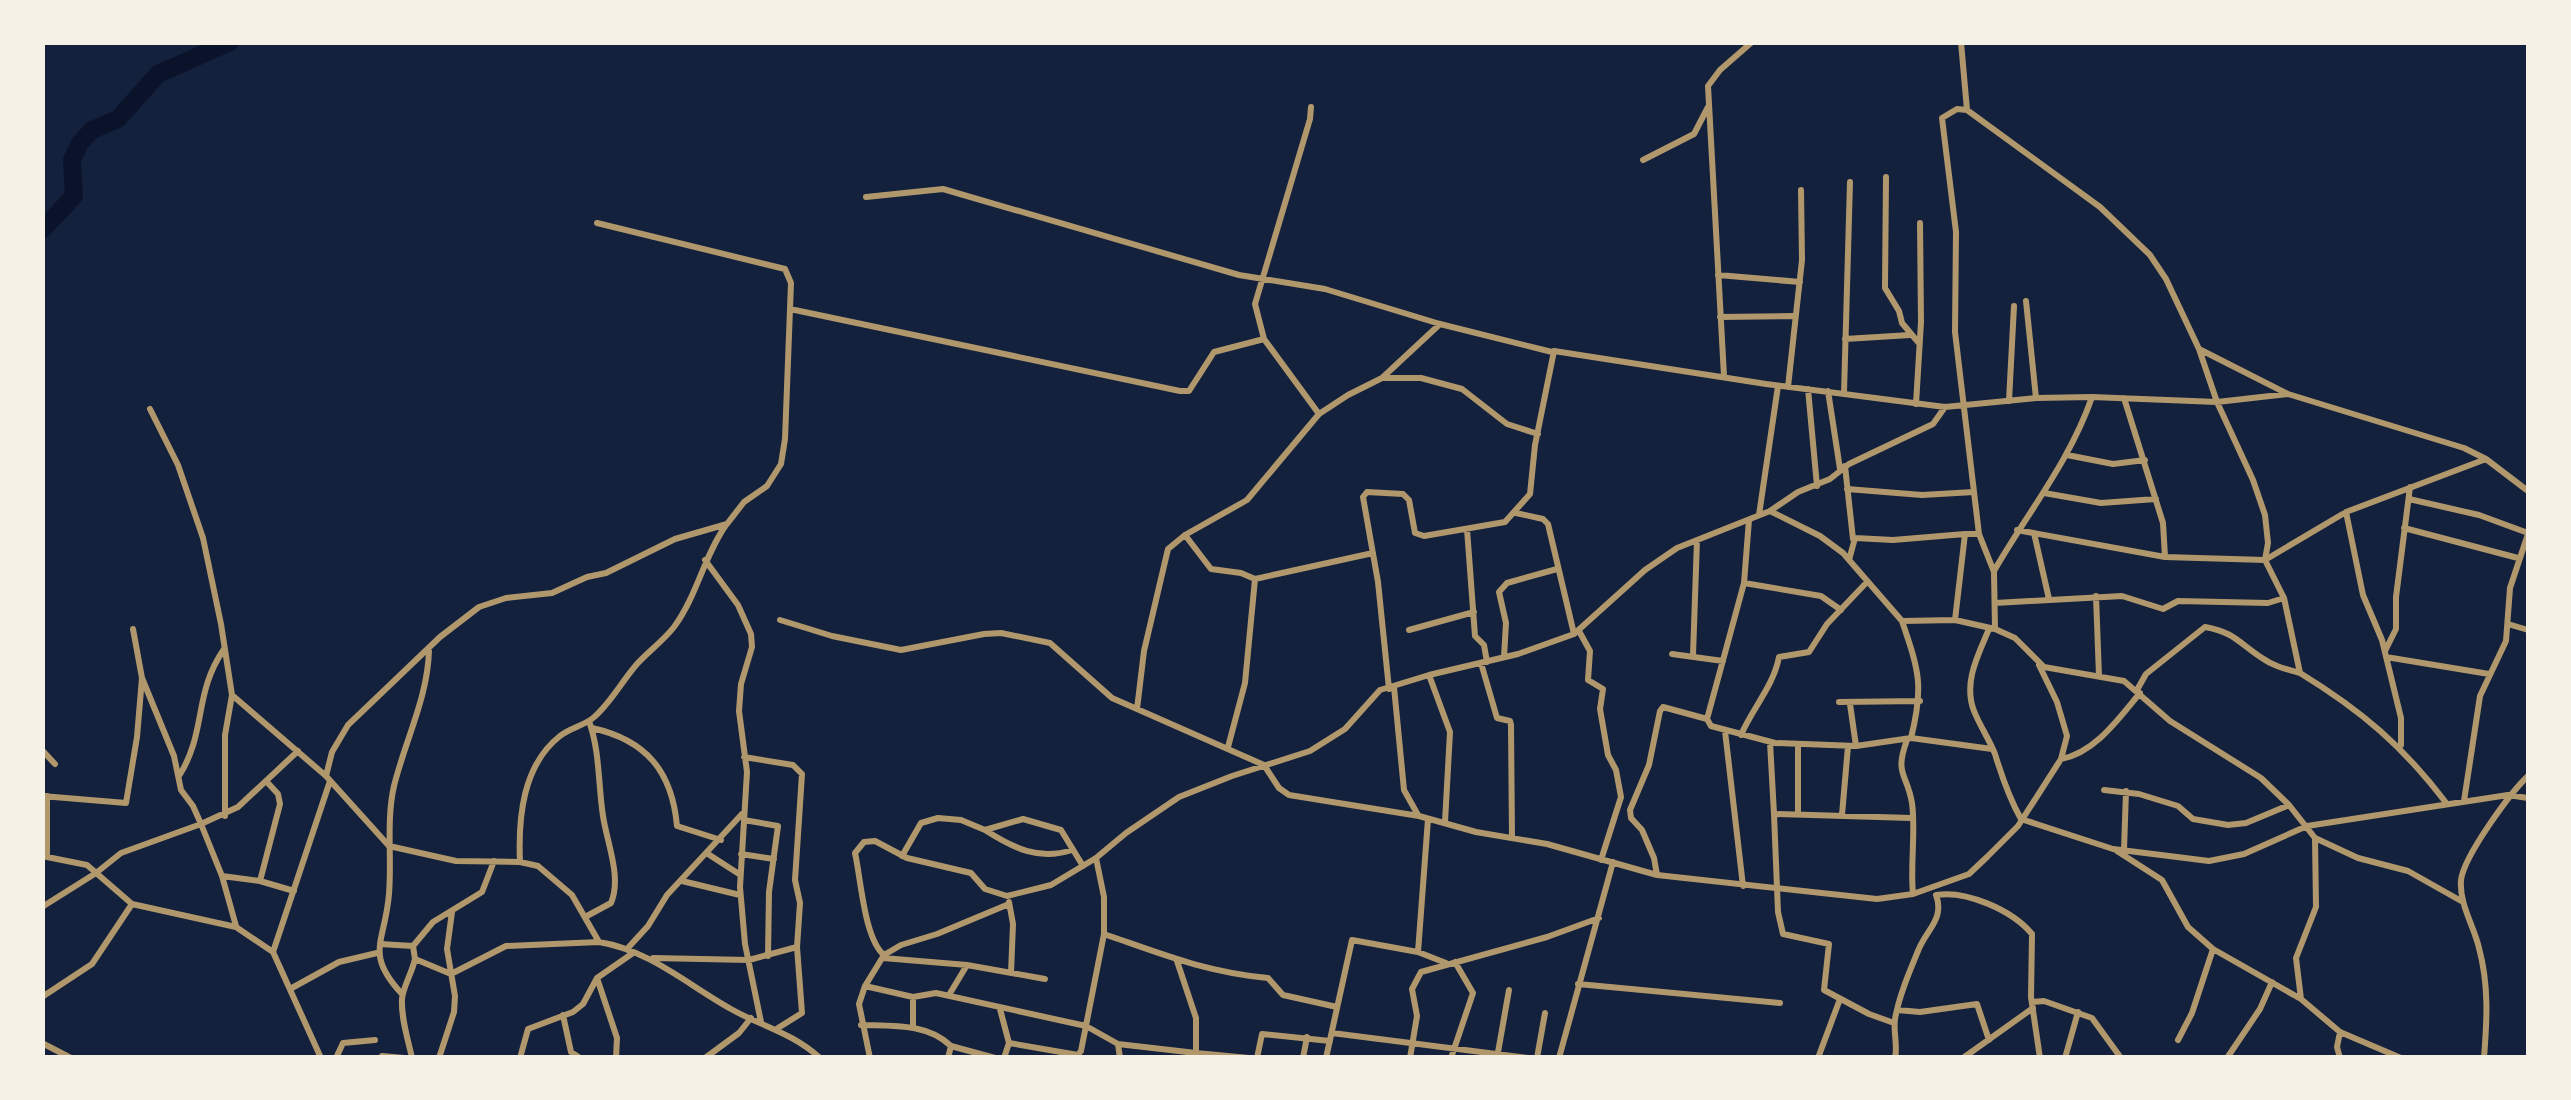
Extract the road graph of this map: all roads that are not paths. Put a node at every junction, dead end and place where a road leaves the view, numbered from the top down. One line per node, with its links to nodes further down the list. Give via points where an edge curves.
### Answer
1 (1752, 42): 4 (street, via 1708,86)
2 (1961, 42): 5 (street)
3 (1310, 107): 14 (street)
4 (1708, 107): 6 (street, via 1694,134); 13 (street)
5 (1968, 110): 26 (street, via 2100,207 2150,254); 42 (street, via 1942,118 1956,232 1955,332)
6 (1643, 160)
7 (1886, 176): 22 (street, via 1885,288)
8 (1850, 182): 24 (street)
9 (1801, 190): 15 (street)
10 (866, 196): 14 (street, via 943,189)
11 (597, 223): 18 (street, via 785,269)
12 (1920, 223): 25 (street)
13 (1718, 274): 15 (street); 20 (street)
14 (1261, 280): 21 (street, via 1325,288); 23 (street, via 1255,304)
15 (1800, 282): 19 (street)
16 (2026, 301): 37 (street)
17 (2014, 306): 39 (street)
18 (790, 309): 23 (street, via 1180,391 1190,391 1214,352); 64 (street, via 781,464)
19 (1793, 316): 20 (street); 31 (street)
20 (1720, 317): 28 (street)
21 (1440, 324): 27 (street); 29 (street)
22 (1910, 335): 24 (street); 25 (street)
23 (1264, 339): 45 (street)
24 (1845, 339): 34 (street)
25 (1919, 342): 41 (street)
26 (2199, 349): 35 (street); 40 (street)
27 (1552, 352): 28 (street); 46 (street)
28 (1724, 376): 30 (street)
29 (1382, 378): 45 (street); 46 (street, via 1449,384 1507,424)
30 (1778, 386): 31 (street); 62 (street)
31 (1788, 387): 32 (street)
32 (1808, 389): 33 (street); 51 (street)
33 (1828, 391): 34 (street); 50 (street)
34 (1844, 393): 41 (street)
35 (2288, 394): 40 (street); 48 (street, via 2426,434)
36 (2092, 397): 37 (street); 38 (street); 47 (street)
37 (2036, 398): 39 (street)
38 (2124, 398): 40 (street); 49 (street)
39 (2009, 401): 42 (street)
40 (2217, 402): 79 (street, via 2264,515)
41 (1916, 404): 43 (street)
42 (1963, 406): 43 (street); 55 (street)
43 (1945, 407): 50 (street, via 1933,424)
44 (150, 409): 101 (street, via 203,538)
45 (1319, 414): 72 (street, via 1247,500)
46 (1538, 434): 61 (street, via 1530,494)
47 (2067, 455): 49 (street, via 2113,464); 56 (street)
48 (2486, 459): 52 (street); 54 (street)
49 (2145, 460): 57 (street)
50 (1842, 468): 51 (street); 53 (street)
51 (1817, 486): 59 (street)
52 (2411, 486): 58 (street); 60 (street)
53 (1848, 489): 55 (street); 73 (street)
54 (2528, 491)
55 (1974, 492): 70 (street)
56 (2044, 492): 57 (street, via 2101,502); 67 (street)
57 (2156, 498): 76 (street)
58 (2408, 499): 65 (street); 71 (street)
59 (1770, 511): 62 (street); 80 (street, via 1820,536)
60 (2346, 512): 79 (street); 104 (street, via 2362,595)
61 (1516, 514): 66 (street); 81 (street, via 1546,520)
62 (1758, 515): 63 (street)
63 (1750, 520): 74 (street); 85 (street)
64 (726, 524): 78 (street); 102 (street, via 552,593 479,607)
65 (2404, 528): 77 (street); 104 (street, via 2396,629)
66 (1467, 529): 75 (street, via 1419,534 1403,494 1367,492); 91 (street)
67 (2018, 530): 68 (street); 82 (street)
68 (2034, 532): 76 (street); 88 (street)
69 (1965, 534): 70 (street); 73 (street); 93 (street)
70 (1980, 534): 82 (street)
71 (2528, 534): 77 (street)
72 (1185, 535): 83 (street, via 1211,569); 121 (street, via 1168,550 1160,571)
73 (1853, 539): 80 (street)
74 (1697, 540): 100 (street, via 1645,570); 105 (street)
75 (1373, 553): 83 (street); 115 (street)
76 (2166, 557): 79 (street)
77 (2518, 558): 95 (street)
78 (705, 560): 123 (street, via 676,624); 135 (street, via 751,634 738,710)
79 (2265, 560): 87 (street)
80 (1849, 562): 84 (street)
81 (1557, 569): 100 (street); 106 (street, via 1507,583 1499,592)
82 (1994, 572): 89 (street)
83 (1255, 579): 131 (street, via 1245,683)
84 (1867, 582): 90 (street); 94 (street)
85 (1744, 583): 90 (street, via 1821,596); 107 (street)
86 (2096, 596): 87 (street, via 2163,609 2178,601); 88 (street); 113 (street)
87 (2284, 598): 110 (street)
88 (2050, 600): 89 (street)
89 (1995, 602): 97 (street)
90 (1842, 610): 125 (street, via 1809,652 1779,658)
91 (1474, 612): 98 (street); 108 (street)
92 (780, 620): 121 (street, via 901,650 1002,633 1050,643 1093,684)
93 (1955, 620): 94 (street); 97 (street)
94 (1902, 621): 118 (street, via 1918,668)
95 (2508, 624): 99 (street); 112 (street)
96 (133, 629): 114 (street)
97 (1992, 629): 109 (street, via 2015,638); 132 (street, via 1970,684 1972,707)
98 (1409, 630)
99 (2528, 630)
100 (1576, 633): 106 (street); 178 (street, via 1590,651 1588,680 1602,689 1608,755 1620,784)
101 (224, 649): 117 (street); 140 (street, via 205,682 196,742)
102 (429, 649): 141 (street, via 348,725 330,758); 168 (street, via 394,787)
103 (1672, 654): 105 (street)
104 (2385, 654): 112 (street); 130 (street, via 2402,718)
105 (1692, 655): 107 (street)
106 (1504, 658): 108 (street)
107 (1723, 661): 122 (street)
108 (1484, 662): 111 (street); 165 (street, via 1497,718 1511,725)
109 (2039, 665): 113 (street); 136 (street, via 2067,736)
110 (2300, 673): 116 (street, via 2259,657 2225,631 2205,627 2146,674); 130 (street)
111 (1429, 674): 115 (street); 161 (street, via 1450,732)
112 (2490, 674): 148 (street, via 2480,696)
113 (2099, 676): 116 (street)
114 (142, 678): 140 (street); 146 (street, via 126,803)
115 (1392, 688): 138 (street, via 1380,690 1345,729 1310,752); 156 (street, via 1404,790)
116 (2138, 692): 136 (street, via 2082,752); 150 (street)
117 (232, 695): 134 (street); 155 (street)
118 (1920, 701): 120 (street); 126 (street)
119 (1839, 702): 120 (street)
120 (1850, 704): 129 (street)
121 (1137, 709): 131 (street)
122 (1706, 720): 124 (street); 185 (street, via 1660,711 1630,810)
123 (590, 724): 167 (street, via 644,749 669,788 676,826); 180 (street, via 560,736 532,768); 200 (street, via 615,885 611,903)
124 (1724, 731): 125 (street); 189 (street)
125 (1741, 736): 127 (street)
126 (1909, 739): 129 (street); 132 (street); 157 (street, via 1900,773)
127 (1770, 742): 128 (street); 152 (street)
128 (1798, 744): 129 (street); 153 (street)
129 (1852, 746): 154 (street)
130 (2400, 746): 149 (street)
131 (1228, 747): 138 (street)
132 (1993, 749): 159 (street)
133 (42, 750): 137 (street)
134 (298, 750): 141 (street); 142 (street)
135 (744, 758): 151 (street); 207 (street, via 793,764 802,774)
136 (2061, 758): 159 (street)
137 (55, 764)
138 (1264, 766): 156 (street, via 1289,794); 176 (street, via 1180,798)
139 (2528, 776): 145 (street)
140 (178, 777): 162 (street)
141 (328, 778): 168 (street); 191 (street)
142 (267, 782): 155 (street); 187 (street, via 280,804)
143 (2104, 790): 144 (street)
144 (2126, 792): 150 (street, via 2173,804 2194,819 2228,824); 171 (street)
145 (2508, 795): 147 (street); 148 (street); 196 (street, via 2463,874)
146 (45, 796): 174 (street)
147 (2528, 798)
148 (2464, 801): 149 (street)
149 (2447, 804): 163 (street)
150 (2289, 806): 163 (street)
151 (745, 811): 160 (street); 167 (street)
152 (1774, 814): 153 (street); 190 (street)
153 (1798, 814): 154 (street)
154 (1842, 815): 157 (street)
155 (225, 816): 162 (street)
156 (1418, 816): 158 (street)
157 (1912, 818): 193 (street)
158 (1428, 819): 161 (street); 211 (street)
159 (2021, 819): 169 (street); 192 (street, via 1969,874)
160 (744, 820): 173 (street); 177 (street, via 778,825)
161 (1445, 822): 165 (street)
162 (200, 824): 183 (street, via 120,853); 186 (street)
163 (2307, 826): 166 (street); 171 (street, via 2244,854 2209,861)
164 (986, 830): 170 (street, via 1028,852); 170 (street, via 1025,819 1061,830); 175 (street, via 948,817 924,822)
165 (1512, 837): 178 (street)
166 (2315, 838): 196 (street, via 2408,871); 235 (street, via 2316,906 2296,958)
167 (721, 840): 172 (street)
168 (390, 846): 179 (street, via 435,858); 205 (street, via 388,917)
169 (2113, 849): 171 (street); 208 (street, via 2162,880 2188,927)
170 (1072, 850): 182 (street)
171 (2124, 850)
172 (708, 854): 184 (street); 188 (street)
173 (741, 854): 177 (street); 184 (street)
174 (45, 856): 183 (street, via 88,865)
175 (902, 856): 195 (street, via 969,872); 214 (street, via 870,841 855,853 873,940)
176 (1096, 858): 182 (street); 203 (street)
177 (774, 859): 213 (street)
178 (1601, 860): 181 (street)
179 (494, 861): 180 (street); 199 (street, via 482,892)
180 (520, 862): 200 (street, via 538,866 563,886)
181 (1612, 862): 185 (street); 201 (street)
182 (1082, 866): 195 (street)
183 (96, 873): 197 (street); 198 (street)
184 (740, 875): 194 (street)
185 (1656, 875): 189 (street)
186 (222, 876): 187 (street); 202 (street)
187 (260, 881): 191 (street)
188 (682, 881): 194 (street); 209 (street)
189 (1743, 886): 190 (street)
190 (1777, 887): 193 (street, via 1878,899); 234 (street, via 1784,935 1830,946 1824,988)
191 (294, 891): 210 (street)
192 (1933, 892): 193 (street); 237 (street, via 1962,894 2028,929); 240 (street, via 1940,913 1919,948)
193 (1913, 894)
194 (740, 895): 217 (street)
195 (1008, 900): 214 (street); 221 (street)
196 (2464, 902): 302 (street, via 2485,982)
197 (132, 904): 202 (street); 232 (street, via 92,964)
198 (42, 907)
199 (452, 912): 206 (street); 222 (street, via 446,949)
200 (585, 917): 204 (street)
201 (1598, 918): 219 (street); 226 (street)
202 (236, 928): 210 (street)
203 (1104, 934): 218 (street); 248 (street)
204 (599, 942): 209 (street); 222 (street, via 506,946)
205 (380, 944): 206 (street); 212 (street)
206 (413, 946): 216 (street)
207 (797, 947): 213 (street); 250 (street, via 801,1016)
208 (2214, 949): 225 (street); 256 (street)
209 (631, 951): 215 (street); 223 (street)
210 (273, 952): 228 (street)
211 (1418, 952): 219 (street); 238 (street, via 1352,940)
212 (377, 953): 228 (street, via 340,962); 230 (street)
213 (768, 956): 217 (street)
214 (883, 956): 220 (street); 227 (street)
215 (646, 958): 217 (street); 244 (street)
216 (415, 960): 222 (street); 230 (street)
217 (749, 960): 245 (street)
218 (1177, 961): 238 (street, via 1270,979 1283,995); 264 (street, via 1197,1024)
219 (1451, 963): 260 (street, via 1415,980); 263 (street, via 1473,993)
220 (967, 964): 221 (street); 231 (street)
221 (1011, 973): 224 (street)
222 (451, 974): 274 (street, via 454,1012)
223 (597, 978): 243 (street, via 583,1004); 277 (street, via 617,1038)
224 (1045, 980)
225 (2272, 982): 235 (street); 298 (street)
226 (1578, 984): 236 (street); 292 (street)
227 (865, 986): 233 (street); 247 (street)
228 (290, 989): 270 (street)
229 (1509, 990): 265 (street)
230 (402, 994): 273 (street)
231 (949, 996): 233 (street); 239 (street)
232 (42, 997)
233 (914, 997): 249 (street)
234 (1840, 1000): 246 (street); 293 (street)
235 (2301, 1000): 251 (street)
236 (1780, 1003)
237 (2032, 1005): 241 (street, via 2044,1000); 255 (street); 296 (street)
238 (1337, 1008): 253 (street)
239 (1000, 1009): 248 (street); 258 (street)
240 (1897, 1010): 246 (street); 255 (street, via 1977,1004)
241 (2078, 1012): 268 (street, via 2097,1022); 297 (street)
242 (1545, 1013): 291 (street)
243 (562, 1015): 275 (street, via 530,1026); 276 (street, via 572,1052)
244 (752, 1018): 245 (street); 278 (street)
245 (762, 1022): 250 (street)
246 (1894, 1023): 294 (street)
247 (861, 1025): 249 (street); 280 (street)
248 (1086, 1026): 258 (street, via 1078,1055); 259 (street)
249 (913, 1027): 261 (street)
250 (777, 1029): 279 (street)
251 (2340, 1032): 262 (street); 301 (street)
252 (1307, 1037): 253 (street); 286 (street, via 1262,1034); 287 (street)
253 (1331, 1037): 260 (street); 288 (street)
254 (375, 1040): 271 (street, via 342,1042)
255 (1989, 1040): 295 (street)
256 (2178, 1040)
257 (42, 1042): 269 (street)
258 (1009, 1043): 283 (street)
259 (1118, 1044): 264 (street); 284 (street)
260 (1413, 1044): 263 (street); 289 (street)
261 (951, 1046): 281 (street); 282 (street)
262 (2337, 1047): 299 (street); 300 (street)
263 (1452, 1053): 265 (street)
264 (1196, 1054): 267 (street)
265 (1497, 1055): 290 (street)
266 (382, 1056): 272 (street)
267 (1218, 1056): 285 (street)
268 (2119, 1056)
269 (71, 1058)
270 (321, 1058)
271 (336, 1058)
272 (404, 1058)
273 (412, 1058)
274 (439, 1058)
275 (520, 1058)
276 (580, 1058)
277 (616, 1058)
278 (705, 1058)
279 (820, 1058)
280 (870, 1058)
281 (948, 1058)
282 (995, 1058)
283 (1004, 1058)
284 (1120, 1058)
285 (1248, 1058)
286 (1258, 1058)
287 (1303, 1058)
288 (1326, 1058)
289 (1410, 1058)
290 (1528, 1058)
291 (1536, 1058)
292 (1559, 1058)
293 (1818, 1058)
294 (1895, 1058)
295 (1963, 1058)
296 (2040, 1058)
297 (2066, 1058)
298 (2228, 1058)
299 (2328, 1058)
300 (2340, 1058)
301 (2401, 1058)
302 (2484, 1058)

